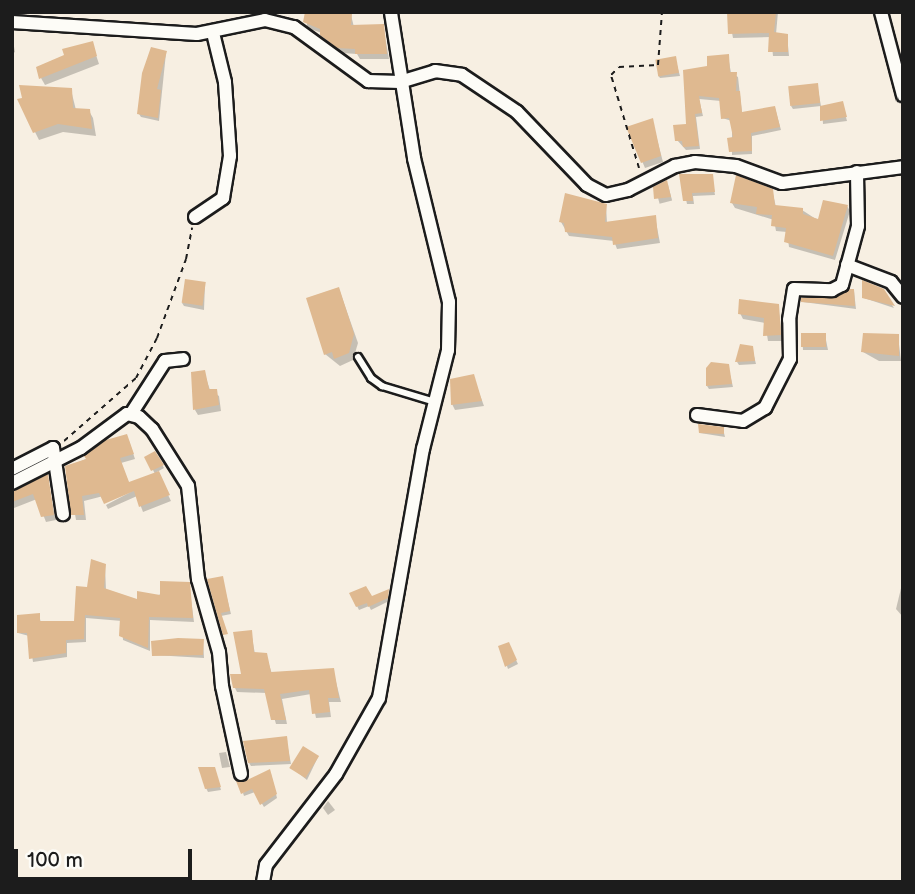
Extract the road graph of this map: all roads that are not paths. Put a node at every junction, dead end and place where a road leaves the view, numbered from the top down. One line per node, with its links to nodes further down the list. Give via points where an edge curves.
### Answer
1 (391, 12): 5 (street)
2 (881, 12): 6 (street)
3 (12, 22): 4 (street)
4 (214, 33): 5 (street, via 242,23 281,23 305,34 368,81); 9 (street, via 225,82 230,156 223,198)
5 (400, 82): 8 (street, via 435,71 462,75 517,112 595,192 617,194 675,166 695,163 736,166 782,183 828,181); 14 (street, via 451,326)
6 (903, 95)
7 (903, 167): 8 (street)
8 (857, 172): 10 (street, via 859,217)
9 (195, 217)
10 (848, 265): 11 (street, via 891,282); 16 (street, via 841,287 794,289 790,359 760,413 743,421)
11 (903, 297)
12 (358, 357): 14 (lane, via 382,386)
13 (183, 359): 15 (street, via 165,361)
14 (435, 402): 22 (street, via 379,698 336,774 266,865)
15 (131, 414): 17 (street); 21 (street, via 152,429 188,486 198,579 219,652)
16 (697, 415)
17 (56, 454): 18 (street); 19 (street); 20 (street)
18 (12, 469)
19 (12, 483)
20 (63, 514)
21 (241, 775)
22 (262, 882)

